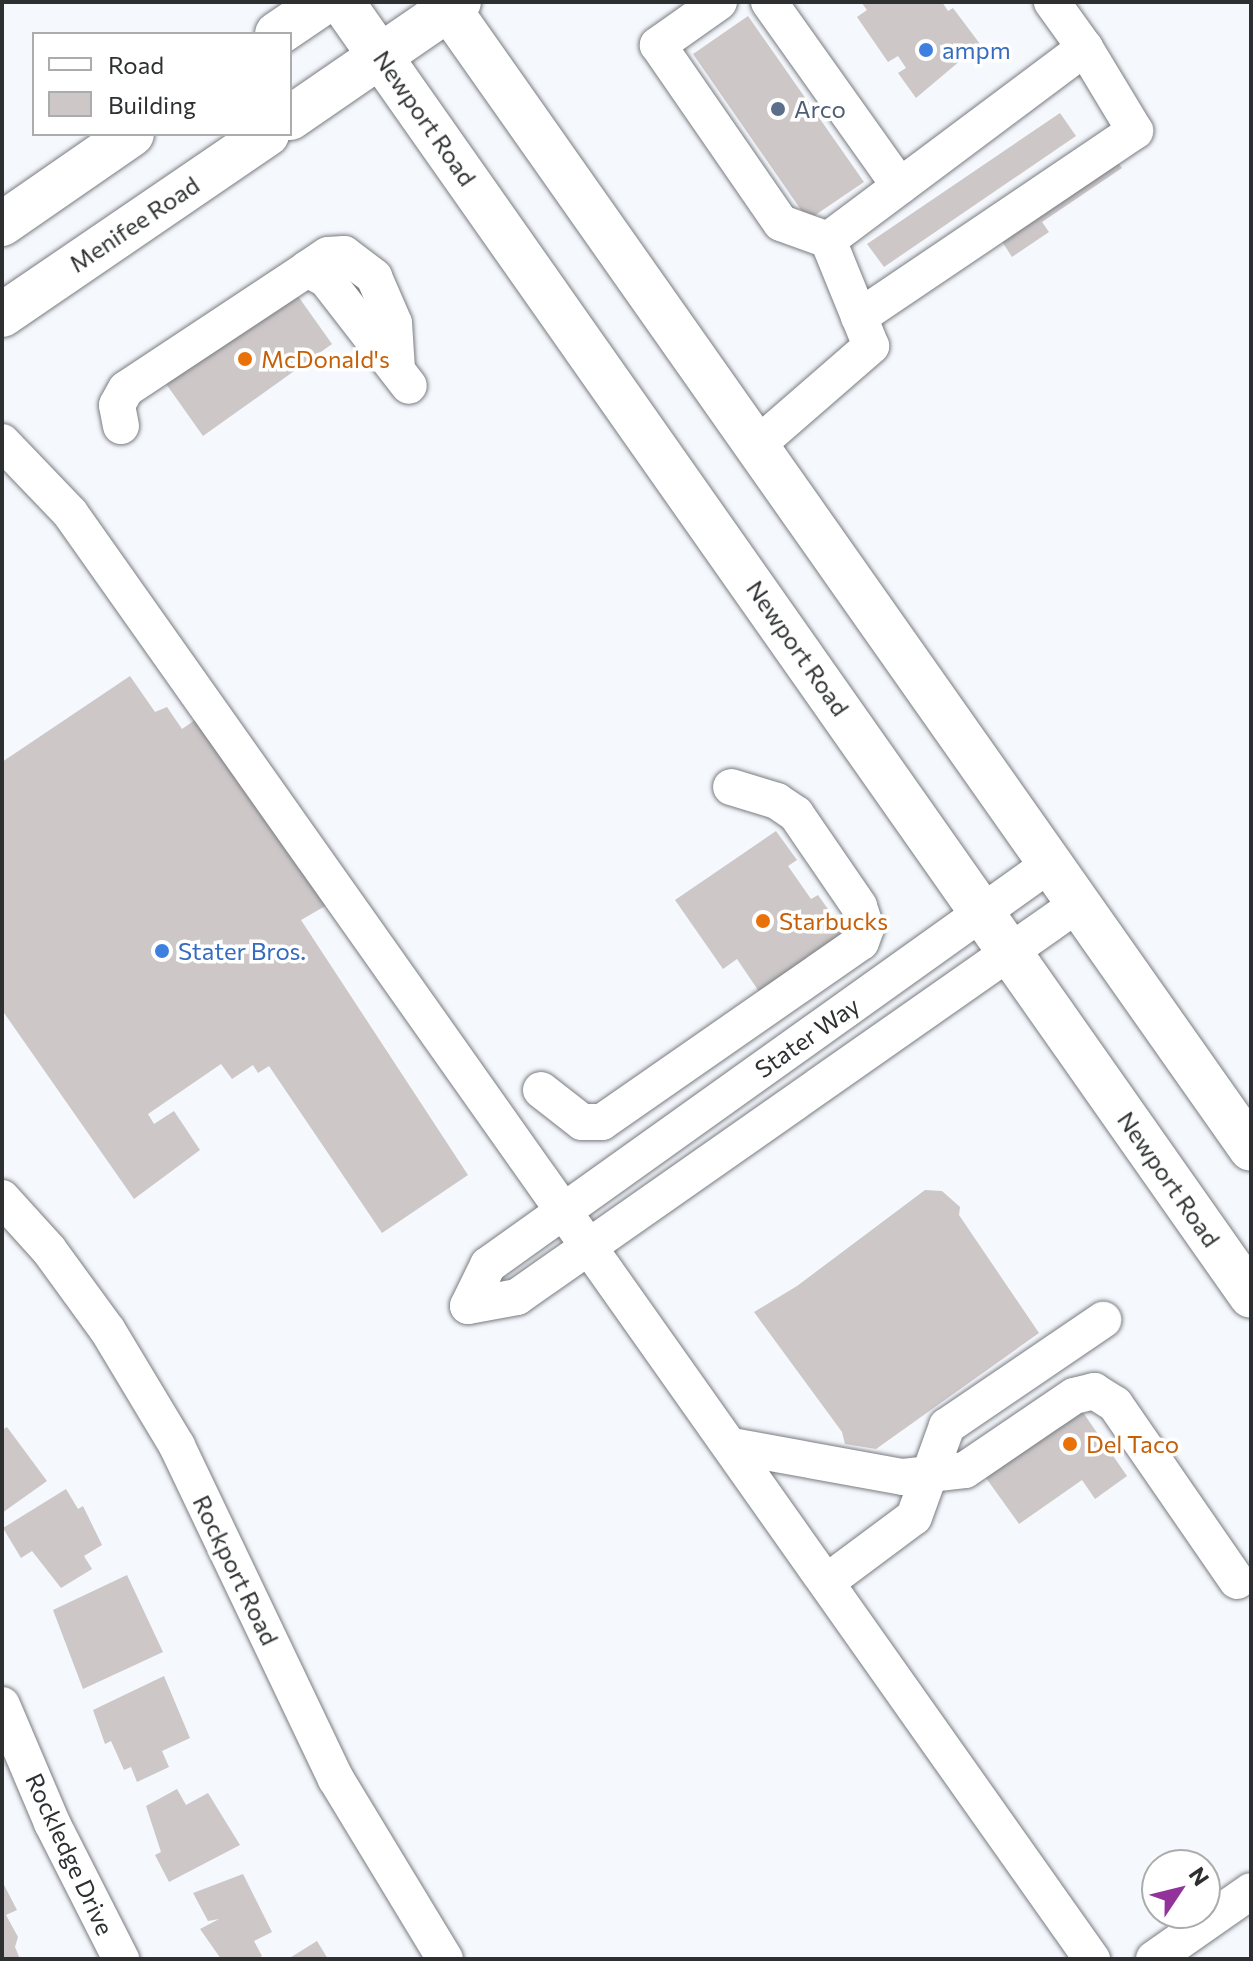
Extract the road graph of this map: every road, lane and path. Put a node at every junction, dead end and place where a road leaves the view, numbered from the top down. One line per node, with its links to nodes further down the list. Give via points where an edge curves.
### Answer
1 (324, 2): 7 (main road)
2 (342, 2): 9 (main road, Newport Road)
3 (719, 2): 15 (street, via 658,45 781,223)
4 (769, 2): 13 (street)
5 (1052, 2): 8 (street)
6 (451, 4): 9 (main road); 21 (main road)
7 (280, 32)
8 (1085, 48): 13 (street); 17 (street, via 1135,131)
9 (381, 56): 10 (main road); 25 (main road, Newport Road)
10 (292, 117)
11 (129, 136): 14 (main road)
12 (264, 136): 16 (main road, Menifee Road)
13 (900, 186): 15 (street)
14 (2, 224)
15 (828, 240): 17 (street)
16 (2, 315)
17 (859, 317): 21 (street, via 871,346)
18 (403, 378): 19 (street, via 326,279 307,269 126,389 117,405)
19 (121, 426)
20 (2, 442): 30 (street, via 70,513 496,1122)
21 (755, 447): 23 (main road)
22 (731, 787): 27 (street, via 777,801 796,814 859,906 866,928 861,942 602,1122 582,1122)
23 (1050, 864): 24 (main road); 25 (street, Stater Way)
24 (1078, 904): 26 (street, Stater Way); 28 (main road)
25 (982, 912): 26 (main road, Newport Road); 30 (street, Stater Way)
26 (1010, 951): 31 (street, Stater Way); 32 (main road, Newport Road)
27 (541, 1090)
28 (1251, 1149)
29 (2, 1198): 41 (street, Rockport Road, via 49,1250 108,1331 177,1446 336,1779)
30 (564, 1210): 31 (street); 31 (street, Stater Way, via 488,1265 468,1306 517,1297)
31 (589, 1245): 34 (street)
32 (1251, 1296)
33 (1103, 1320): 35 (street, via 947,1426)
34 (732, 1446): 35 (street, via 903,1477); 36 (street)
35 (930, 1471): 36 (street, via 914,1517); 37 (street, via 965,1470 981,1463 1074,1396 1094,1391 1115,1404)
36 (828, 1581): 42 (street)
37 (1237, 1581)
38 (2, 1705): 40 (street, Rockledge Drive, via 52,1823)
39 (1251, 1891): 43 (street)
40 (121, 1959)
41 (445, 1959)
42 (1092, 1959)
43 (1154, 1959)

